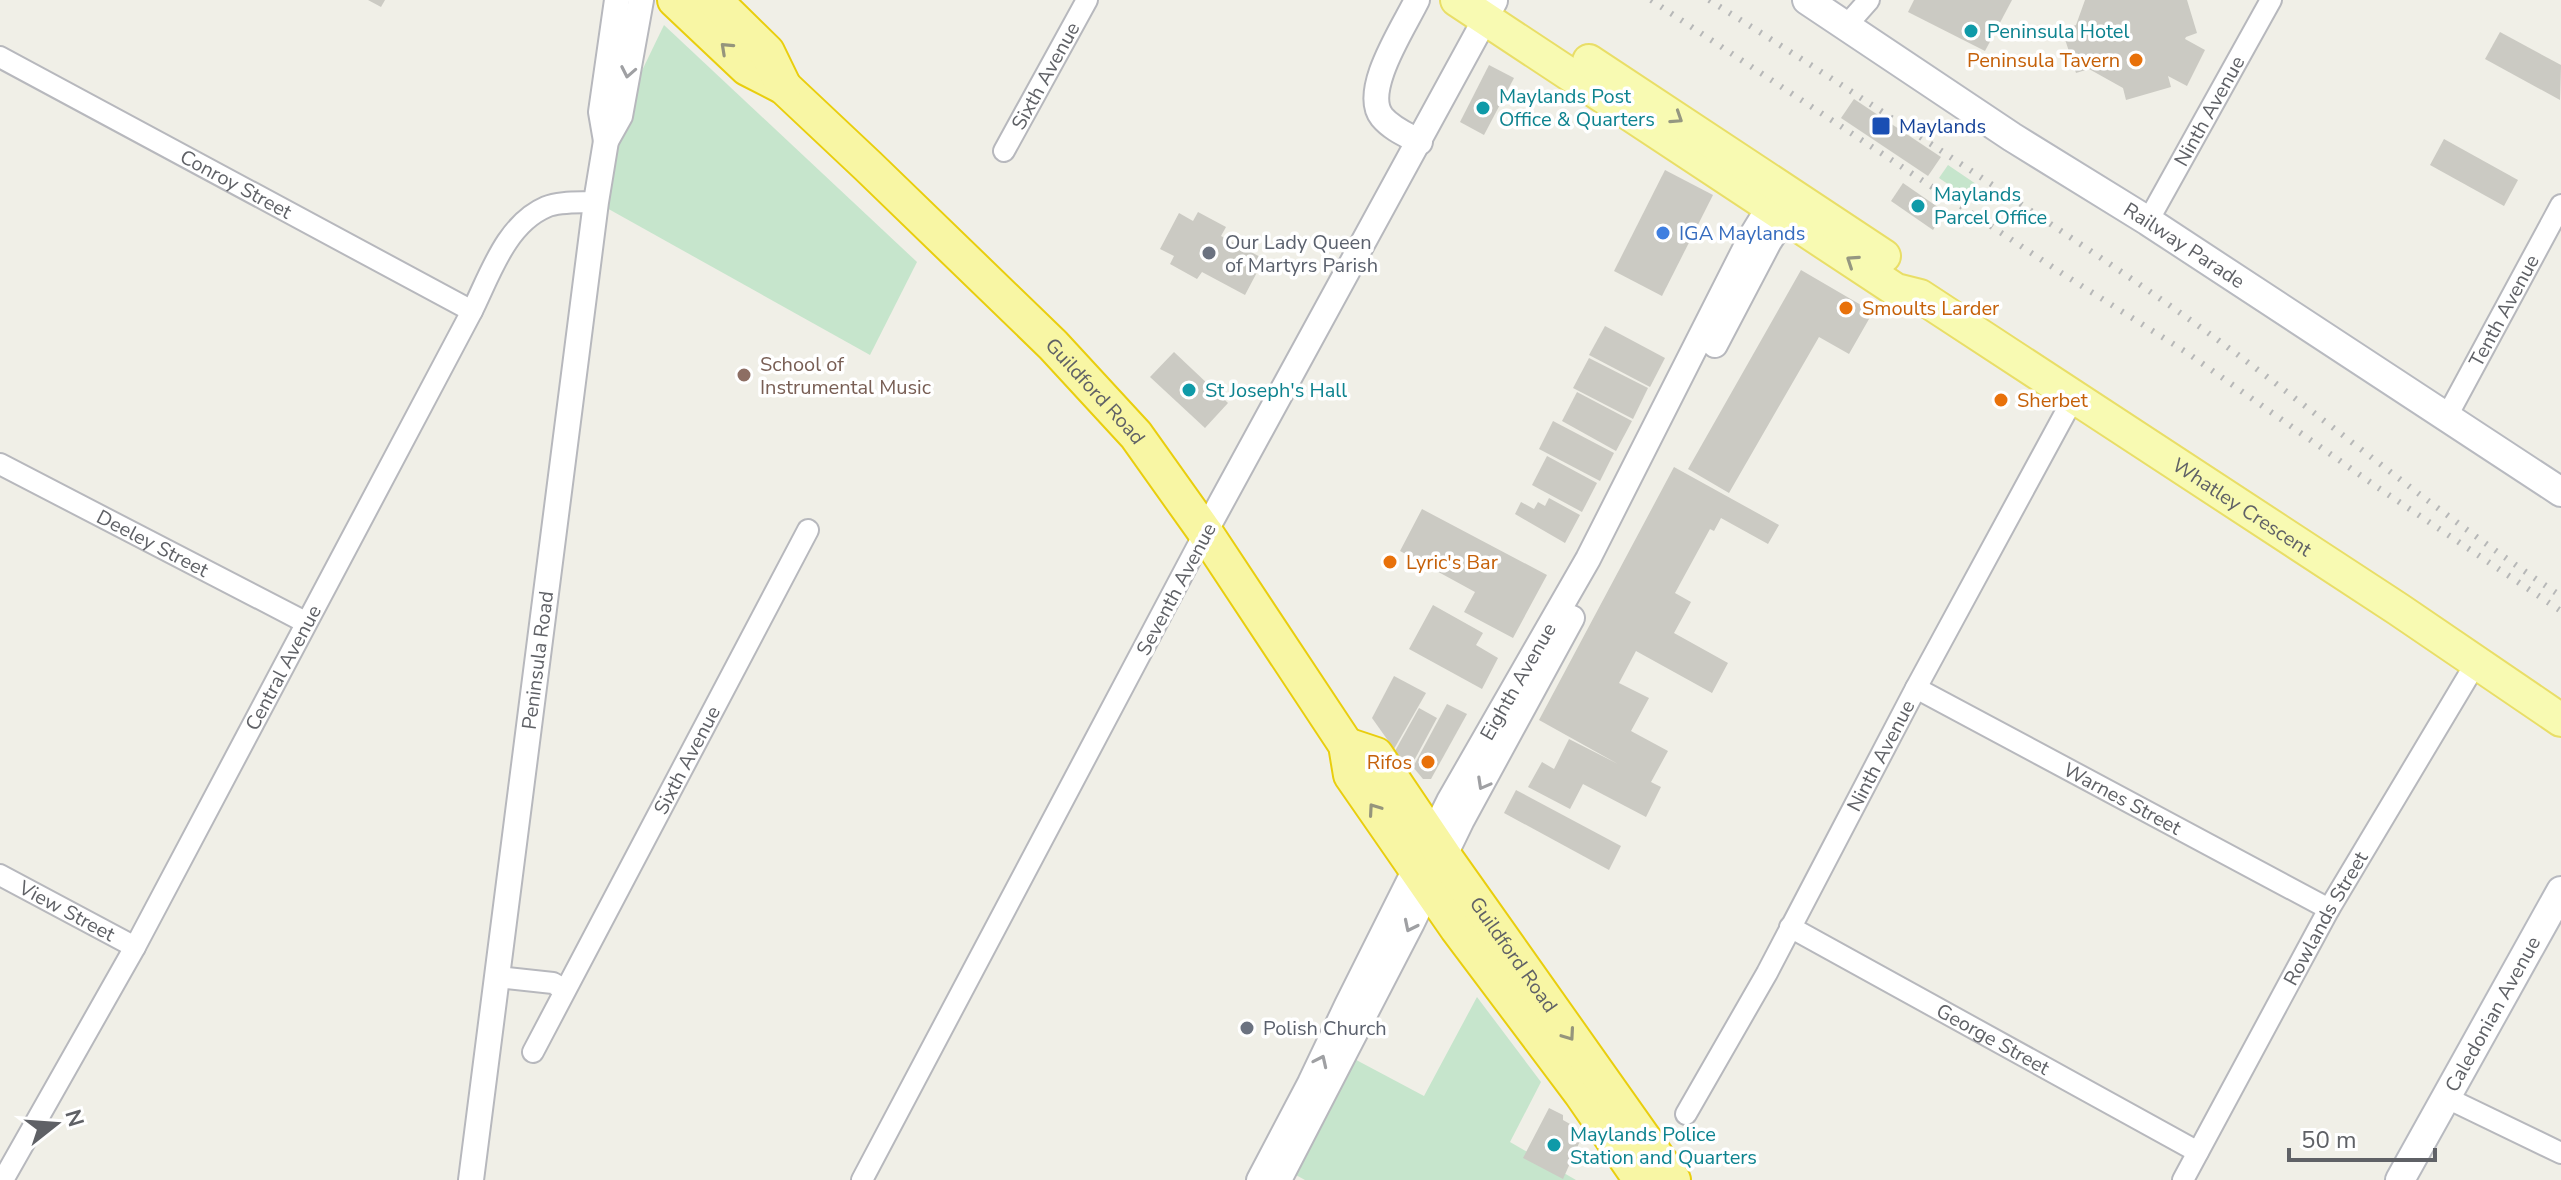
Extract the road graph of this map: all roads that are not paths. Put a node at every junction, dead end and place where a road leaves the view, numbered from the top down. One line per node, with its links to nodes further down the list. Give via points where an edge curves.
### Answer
1 (617, 0): 15 (street, Peninsula Road, via 601,112)
2 (641, 0): 15 (street, Peninsula Road, one-way to 15, via 620,116)
3 (675, 0): 14 (highway, Guildford Road, one-way to 3, via 747,68)
4 (714, 0): 14 (highway, Guildford Road, via 767,52)
5 (1087, 0): 17 (street, Sixth Avenue)
6 (1457, 0): 11 (main road, Whatley Crescent)
7 (1807, 0): 12 (main road, Railway Parade)
8 (1869, 0): 12 (street)
9 (2271, 0): 21 (street, Ninth Avenue)
10 (1414, 6): 16 (street, via 1375,97 1389,125)
11 (1491, 7): 16 (street, Seventh Avenue); 19 (main road, Whatley Crescent)
12 (1846, 26): 21 (main road, Railway Parade)
13 (0, 57): 22 (street, Conroy Street)
14 (784, 87): 28 (highway, Guildford Road, via 1053,345 1136,435)
15 (606, 141): 18 (street, Peninsula Road)
16 (1420, 142): 28 (street, Seventh Avenue)
17 (1004, 151)
18 (596, 202): 22 (street, Central Avenue, via 548,206 520,224); 39 (street, Peninsula Road)
19 (1783, 202): 23 (main road, Whatley Crescent, via 1896,290 1920,296); 33 (street, Eighth Avenue, via 1753,233 1588,559 1449,801)
20 (2561, 205): 24 (street, Tenth Avenue)
21 (2148, 221): 24 (main road, Railway Parade)
22 (472, 311): 29 (street, Central Avenue)
23 (2074, 397): 30 (main road, Whatley Crescent); 31 (street, Ninth Avenue)
24 (2446, 418): 26 (main road, Railway Parade)
25 (0, 464): 29 (street, Deeley Street)
26 (2561, 492)
27 (808, 530): 40 (street, Sixth Avenue)
28 (1205, 532): 33 (highway, Guildford Road, via 1346,745 1376,755); 48 (street, Seventh Avenue)
29 (305, 622): 38 (street, Central Avenue)
30 (2476, 663): 32 (main road, Whatley Crescent); 36 (street, Rowlands Street)
31 (1916, 688): 36 (street, Warnes Street); 37 (street, Ninth Avenue)
32 (2561, 720)
33 (1430, 862): 49 (street, Eighth Avenue, one-way to 33); 50 (street, Eighth Avenue, one-way to 50); 51 (highway, Guildford Road); 52 (highway, Guildford Road, one-way to 52)
34 (0, 875): 38 (street, View Street)
35 (2561, 891): 42 (main road, Caledonian Avenue)
36 (2329, 909): 44 (street, Rowlands Street)
37 (1790, 927): 43 (street, Ninth Avenue); 44 (street, George Street)
38 (135, 947): 46 (street, Central Avenue)
39 (497, 977): 40 (street, via 553,983); 47 (street, Peninsula Road)
40 (565, 990): 41 (street, Sixth Avenue)
41 (533, 1052)
42 (2447, 1098): 45 (street); 54 (main road, Caledonian Avenue)
43 (1686, 1114)
44 (2198, 1152): 53 (street, Rowlands Street)
45 (2561, 1153)
46 (3, 1180)
47 (471, 1180)
48 (862, 1180)
49 (1259, 1180)
50 (1279, 1180)
51 (1641, 1180)
52 (1673, 1180)
53 (2183, 1180)
54 (2400, 1180)

